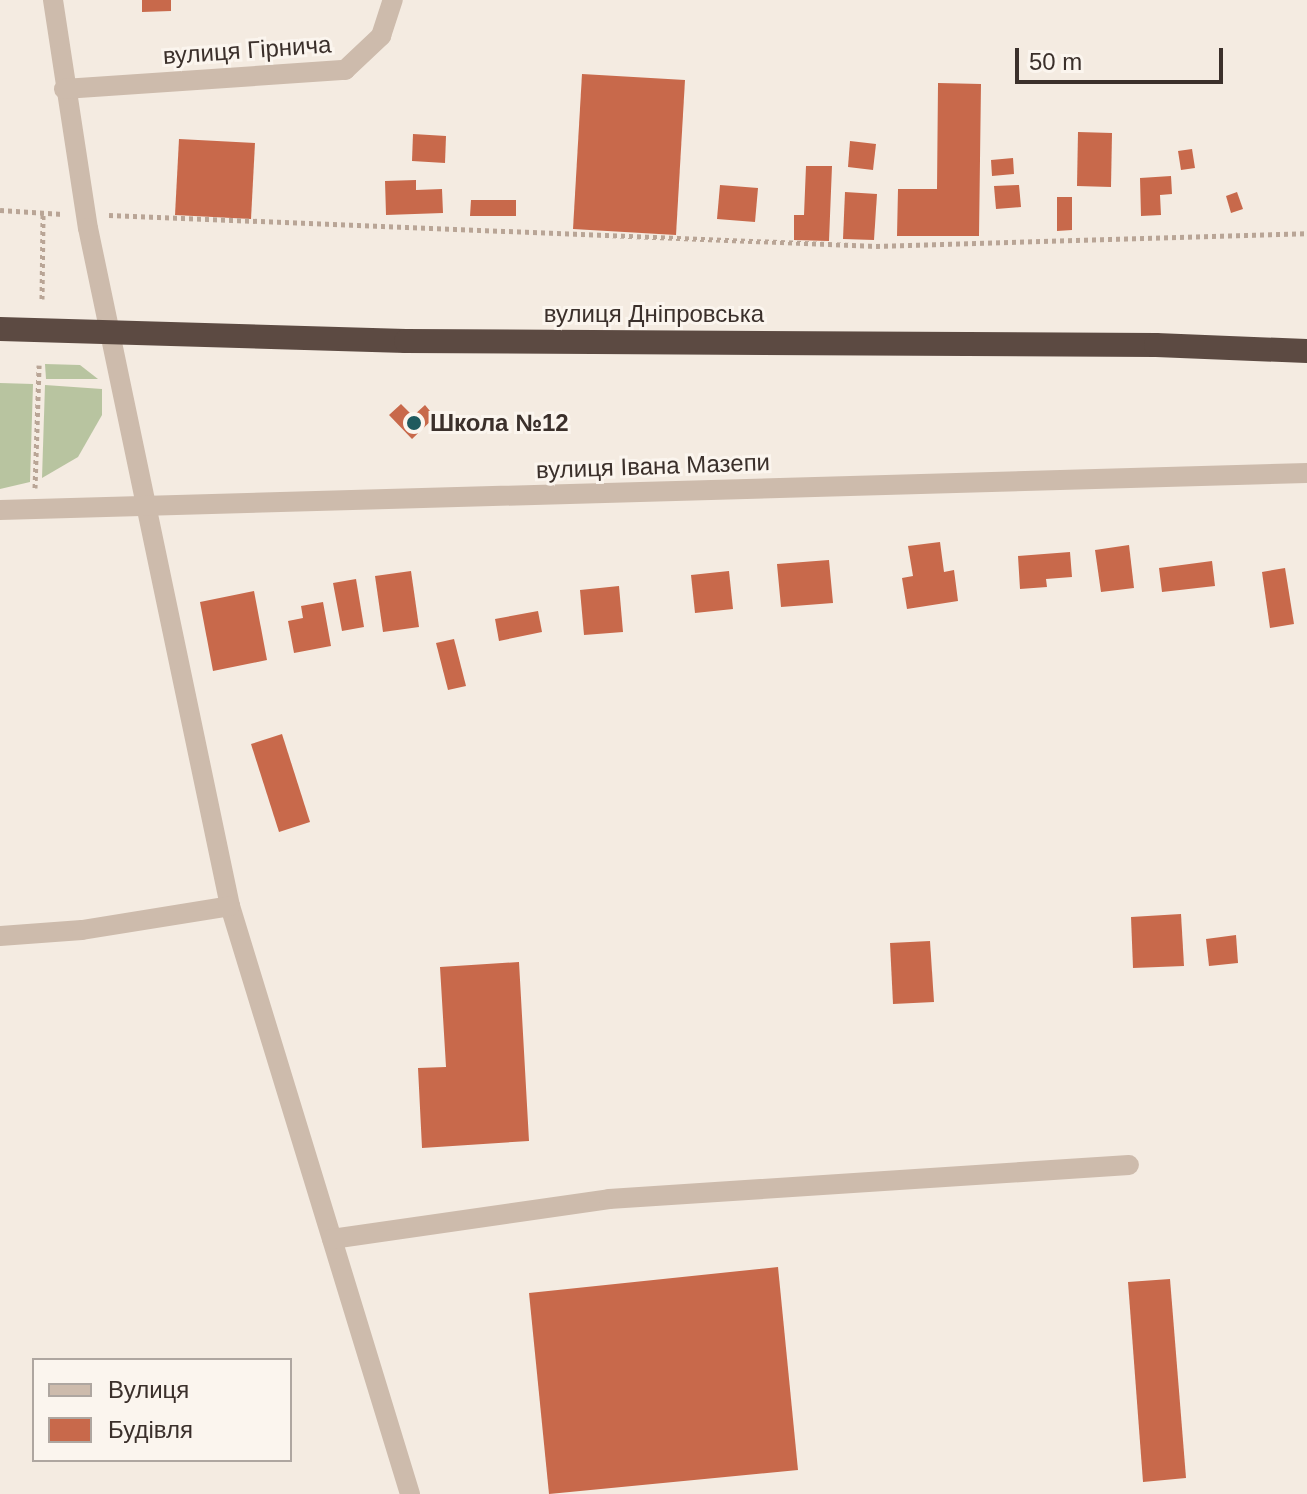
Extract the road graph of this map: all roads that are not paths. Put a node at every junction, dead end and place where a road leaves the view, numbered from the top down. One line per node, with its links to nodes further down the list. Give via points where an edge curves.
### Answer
1 (53, 0): 3 (street)
2 (393, 0): 3 (street, вулиця Гірнича, via 381,36 345,70)
3 (64, 89): 5 (street)
4 (0, 329): 5 (highway, вулиця Дніпровська)
5 (112, 332): 6 (highway, вулиця Дніпровська, via 406,341 1156,345); 8 (street)
6 (1307, 351)
7 (1307, 473): 8 (street, вулиця Івана Мазепи)
8 (150, 507): 9 (street, вулиця Івана Мазепи); 10 (street)
9 (0, 510)
10 (230, 906): 11 (street, via 82,930); 13 (street)
11 (0, 936)
12 (1129, 1165): 13 (street, via 609,1199)
13 (332, 1239): 14 (street)
14 (410, 1494)

